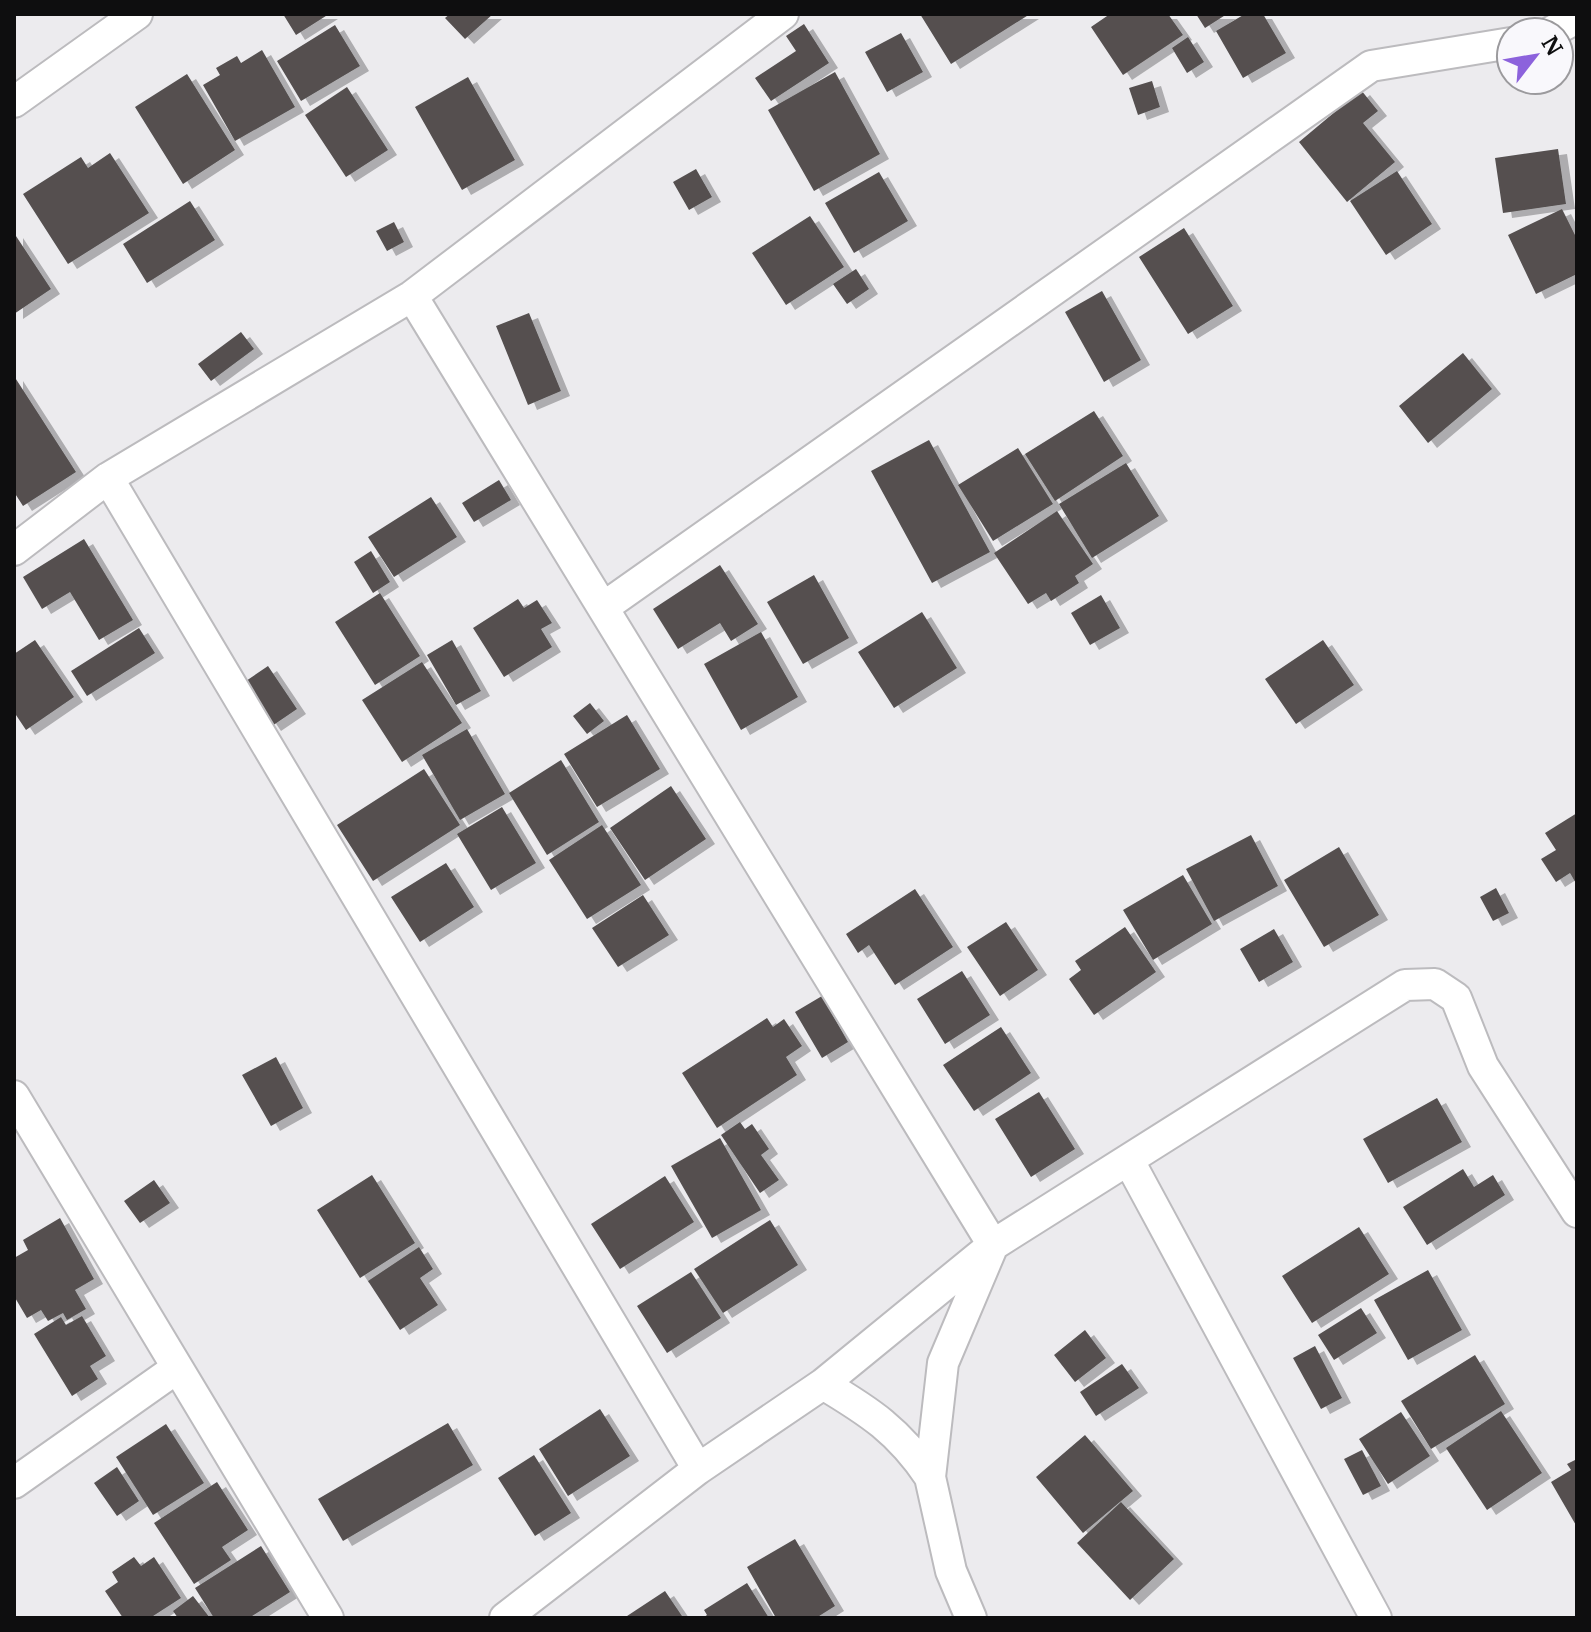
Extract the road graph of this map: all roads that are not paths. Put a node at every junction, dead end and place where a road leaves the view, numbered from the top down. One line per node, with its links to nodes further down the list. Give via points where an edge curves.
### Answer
1 (137, 14): 4 (street)
2 (783, 14): 5 (street)
3 (1495, 46): 8 (street, via 1371,66)
4 (14, 102)
5 (412, 296): 6 (street); 8 (street)
6 (108, 478): 7 (street); 15 (street)
7 (14, 550)
8 (604, 607): 12 (street)
9 (14, 1096): 13 (street)
10 (1129, 1161): 11 (street, via 1405,985 1435,984 1456,998 1483,1066); 12 (street); 21 (street)
11 (1577, 1212)
12 (993, 1245): 14 (street); 16 (street, via 943,1363)
13 (177, 1368): 17 (street); 18 (street)
14 (823, 1384): 15 (street); 16 (street, via 881,1419)
15 (698, 1469): 19 (street)
16 (930, 1477): 20 (street, via 951,1571)
17 (14, 1483)
18 (328, 1618)
19 (505, 1618)
20 (971, 1618)
21 (1376, 1618)

